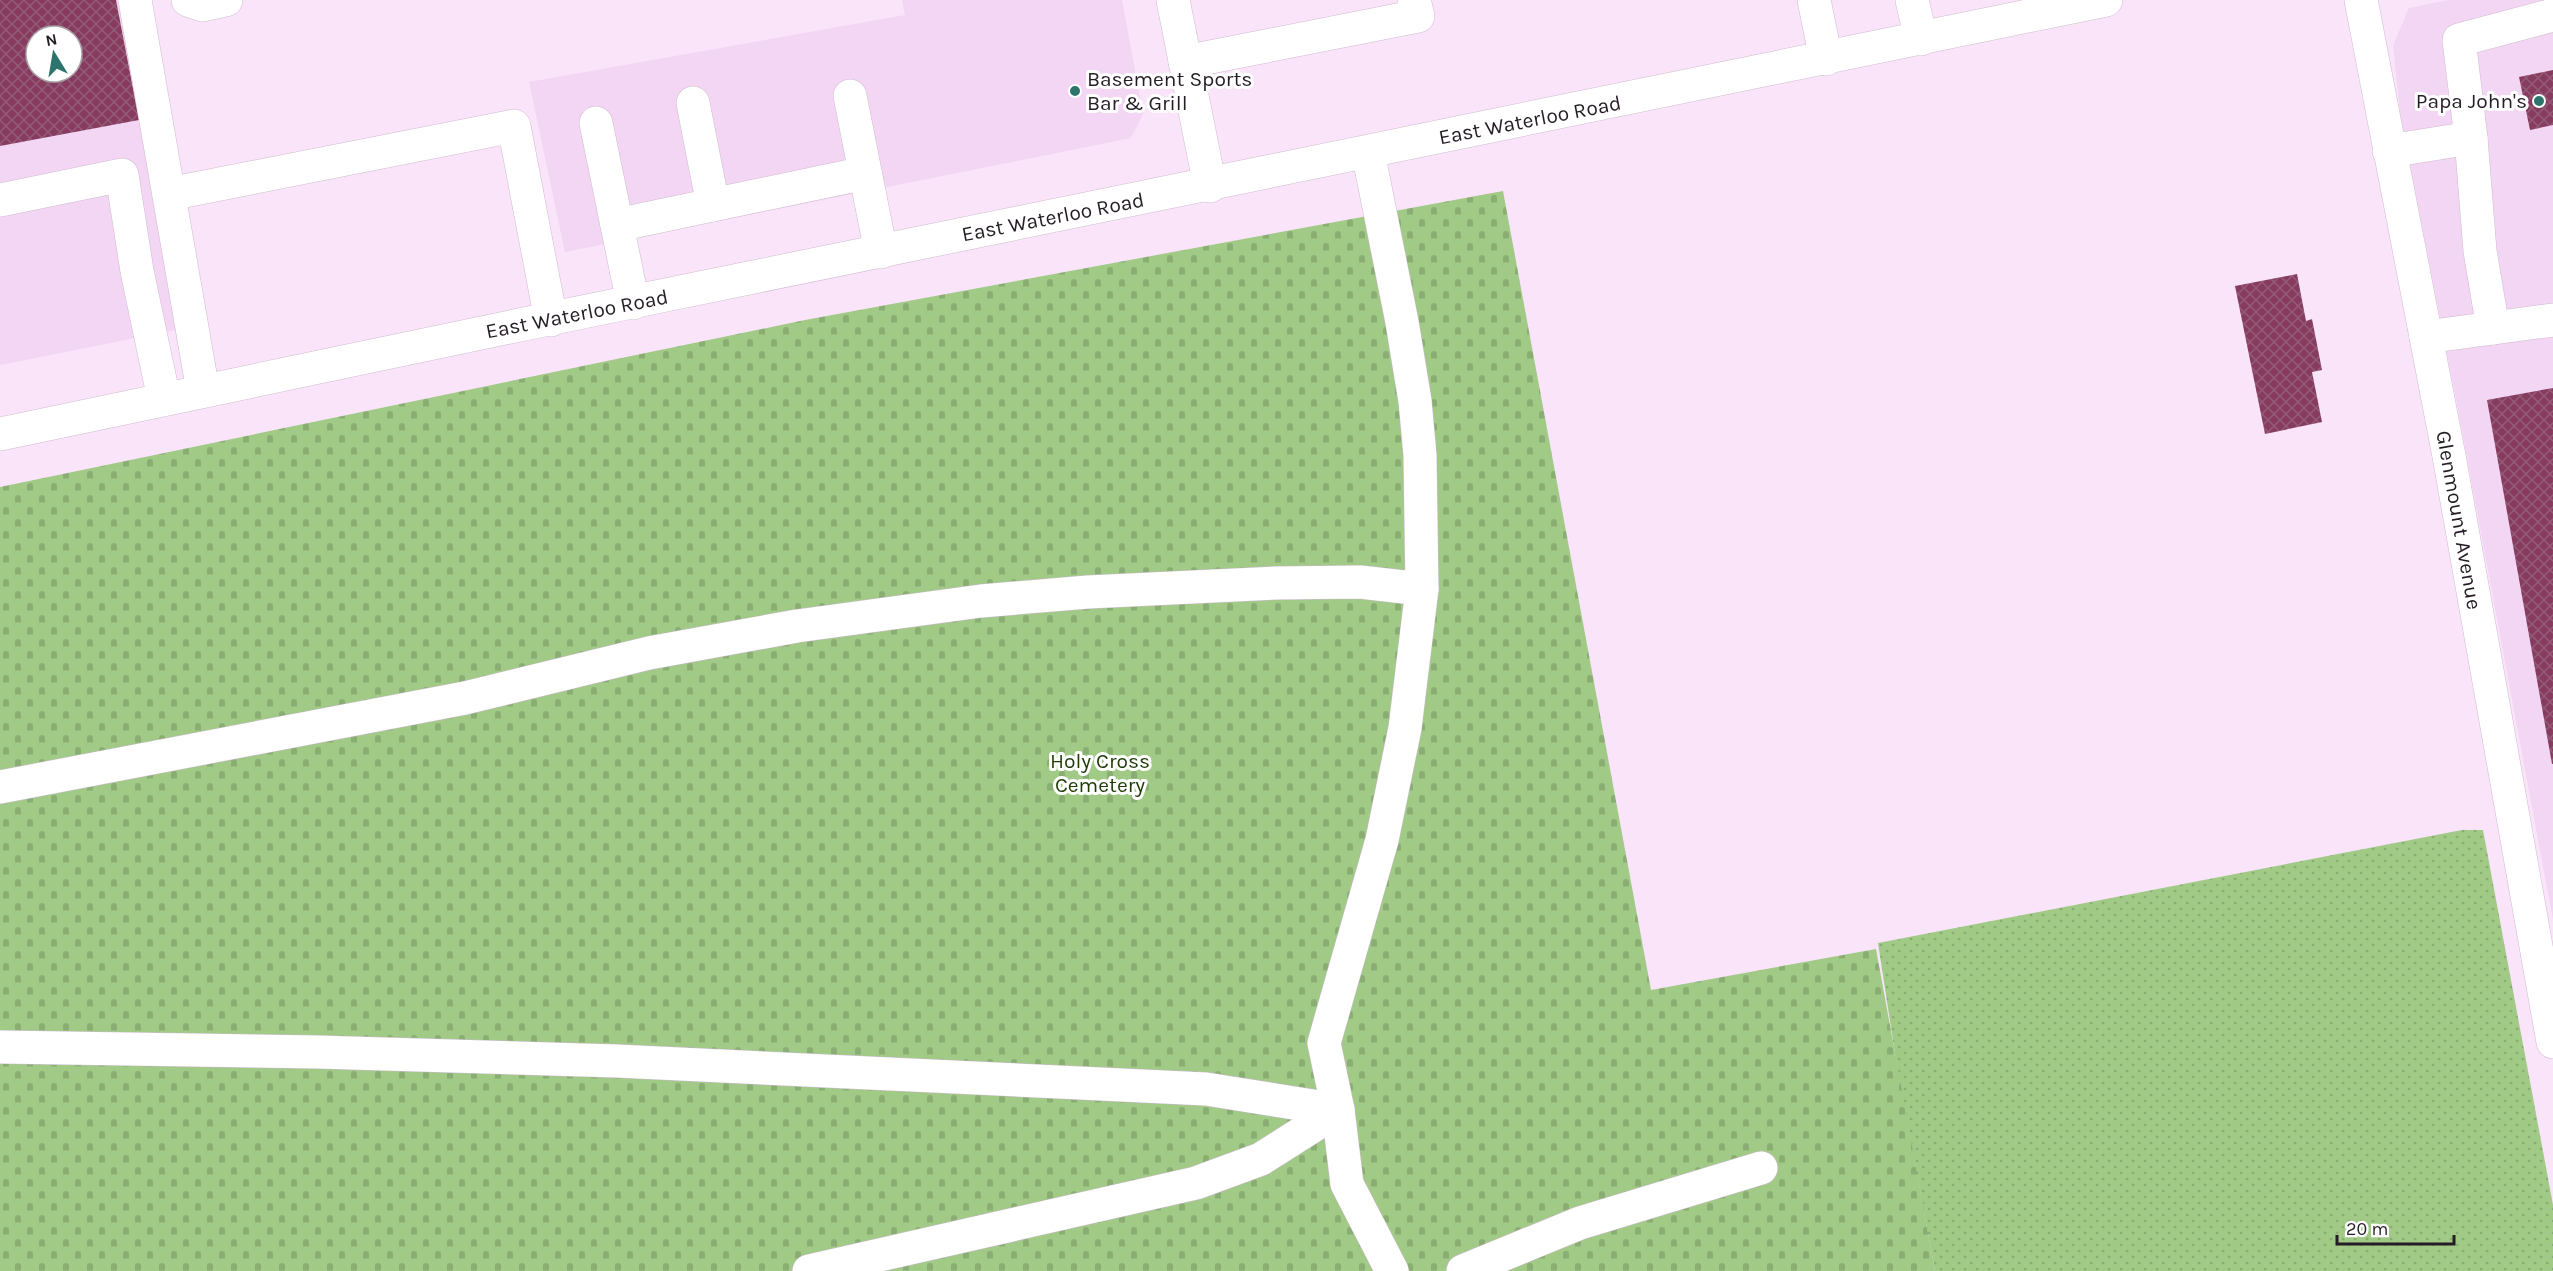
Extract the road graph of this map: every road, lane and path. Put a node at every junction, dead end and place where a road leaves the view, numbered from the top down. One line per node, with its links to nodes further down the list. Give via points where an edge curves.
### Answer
1 (135, 0): 23 (main road)
2 (188, 0): 3 (main road, via 203,4)
3 (226, 0)
4 (1173, 0): 14 (main road)
5 (1414, 0): 14 (main road, via 1418,16)
6 (1814, 0): 13 (main road)
7 (1912, 0): 12 (main road)
8 (2106, 0): 12 (main road, East Waterloo Road)
9 (2361, 0): 19 (main road, Glenmount Avenue)
10 (2549, 0): 11 (main road)
11 (2553, 13): 18 (main road, via 2460,40)
12 (1922, 39): 13 (main road, East Waterloo Road)
13 (1826, 59): 20 (main road, East Waterloo Road)
14 (1185, 62): 22 (main road)
15 (850, 96): 21 (main road)
16 (693, 103): 25 (main road)
17 (596, 123): 26 (main road)
18 (2470, 138): 19 (main road); 31 (main road, via 2480,251)
19 (2389, 151): 32 (main road, Glenmount Avenue)
20 (1368, 152): 22 (main road, East Waterloo Road); 36 (main road, via 1414,401 1420,454)
21 (865, 173): 25 (main road); 27 (main road)
22 (1209, 186): 27 (main road, East Waterloo Road)
23 (169, 194): 29 (main road, via 514,126); 33 (main road)
24 (0, 200): 34 (main road, via 122,174 137,271)
25 (713, 205): 26 (main road)
26 (617, 225): 28 (main road)
27 (881, 252): 28 (main road, East Waterloo Road)
28 (633, 303): 29 (main road, East Waterloo Road)
29 (551, 320): 33 (main road, East Waterloo Road)
30 (2553, 320): 31 (main road)
31 (2493, 328): 32 (main road)
32 (2426, 338): 38 (main road, Glenmount Avenue)
33 (204, 391): 34 (main road, East Waterloo Road)
34 (164, 399): 35 (main road, East Waterloo Road)
35 (0, 434)
36 (1422, 589): 37 (main road, via 1360,582 1088,592 981,601 797,626 649,652 465,698); 41 (main road, via 1405,728 1382,840 1324,1043)
37 (0, 788)
38 (2541, 908): 39 (main road, Glenmount Avenue)
39 (2553, 1042)
40 (0, 1047): 41 (main road, via 606,1061 1206,1089)
41 (1338, 1110): 43 (main road, via 1261,1160 1196,1183); 44 (main road, via 1347,1184)
42 (1761, 1168): 45 (main road, via 1580,1223)
43 (809, 1271)
44 (1392, 1271)
45 (1463, 1271)

